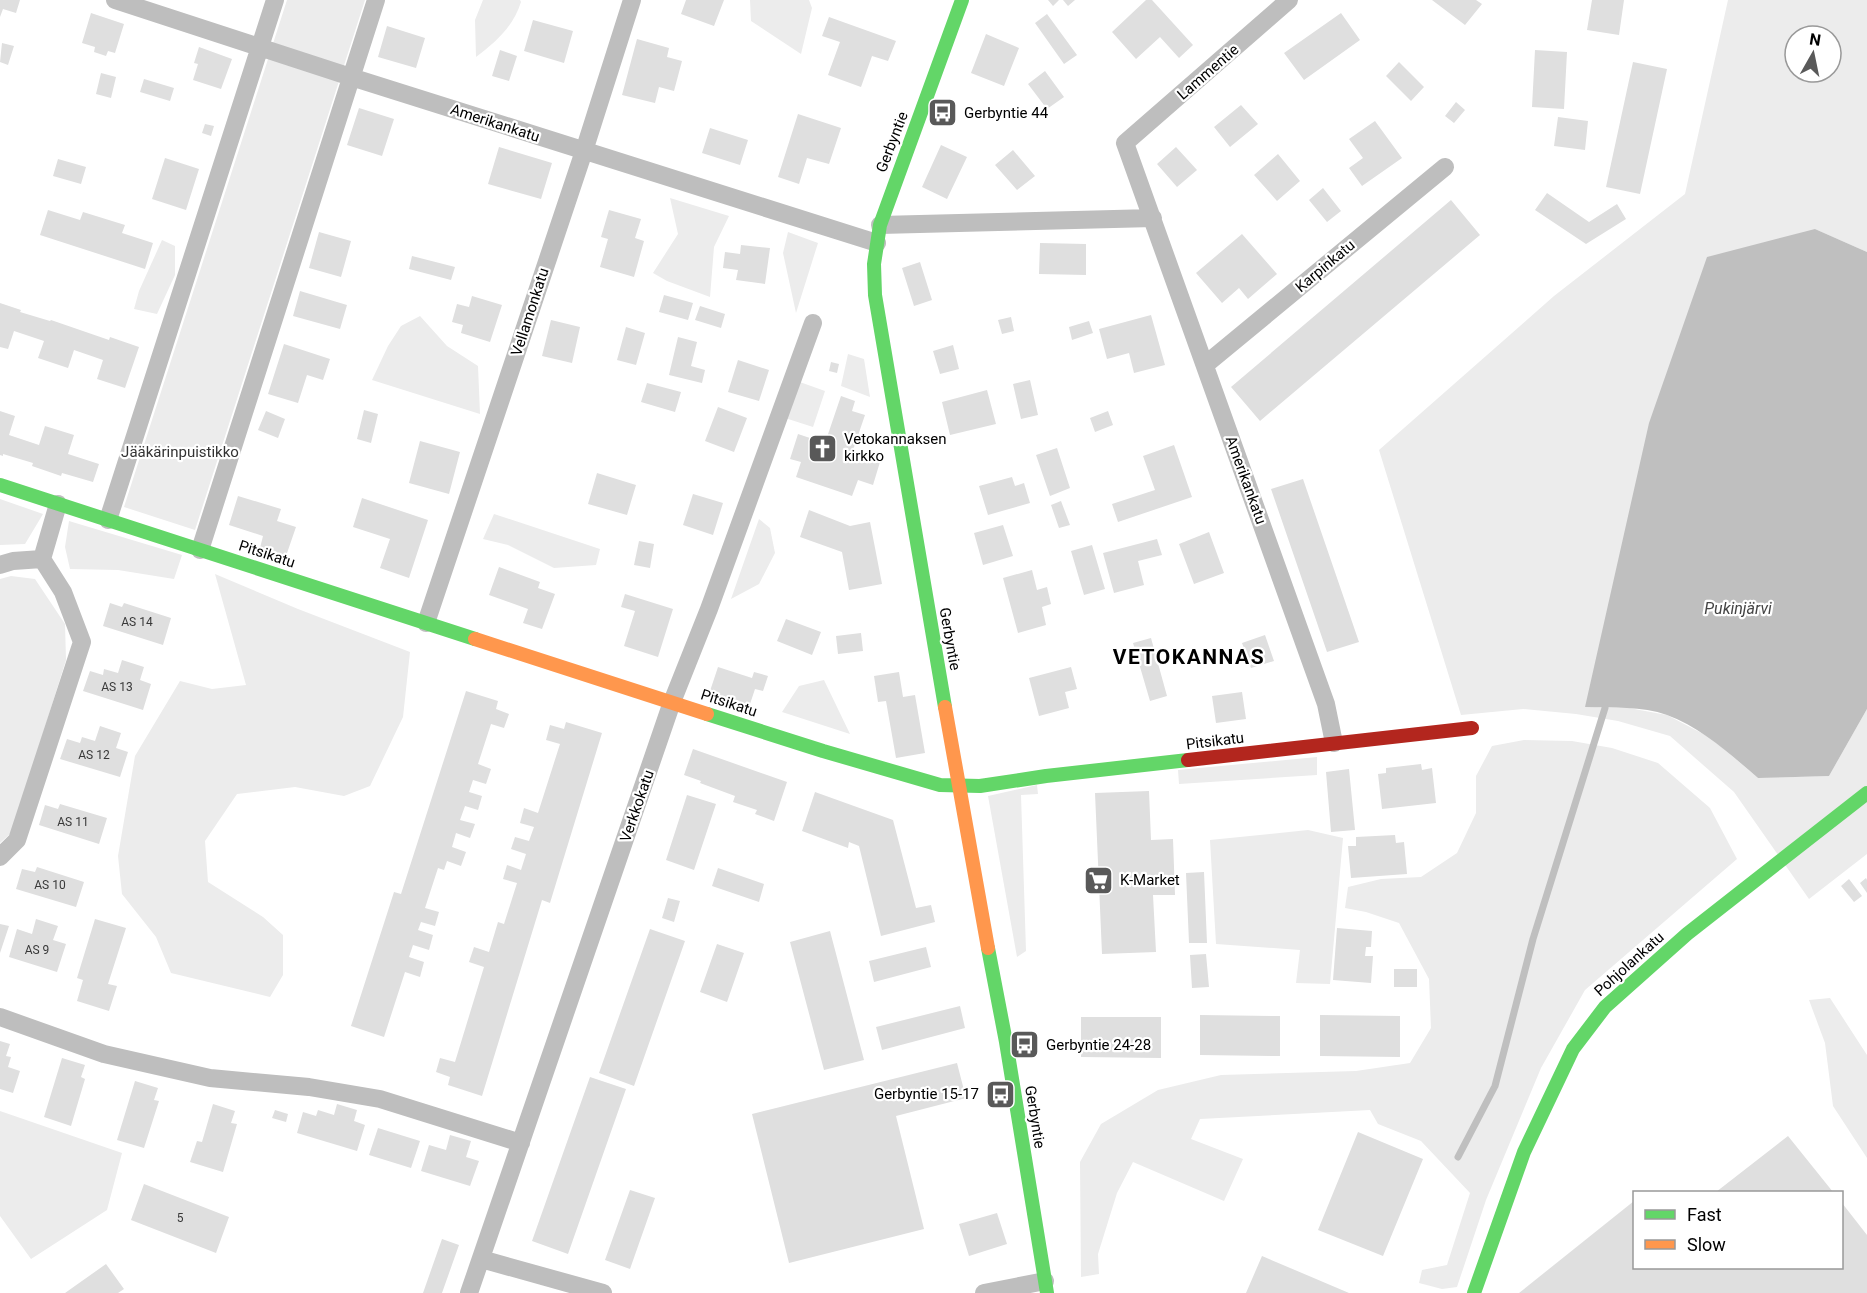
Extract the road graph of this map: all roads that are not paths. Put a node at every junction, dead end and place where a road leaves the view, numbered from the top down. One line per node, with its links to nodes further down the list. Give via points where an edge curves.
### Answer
1 (115, 0): 7 (street, Amerikankatu)
2 (275, 0): 7 (street)
3 (376, 0): 8 (street)
4 (632, 0): 10 (street, Vellamonkatu)
5 (962, 0): 13 (main road, Gerbyntie)
6 (1289, 0): 9 (street, Lammentie)
7 (260, 48): 8 (street, Amerikankatu); 18 (street)
8 (351, 77): 10 (street, Amerikankatu); 19 (street)
9 (1125, 143): 12 (street, Amerikankatu)
10 (584, 151): 13 (street, Amerikankatu); 22 (street, Vellamonkatu)
11 (1445, 167): 15 (street, Karpinkatu)
12 (1153, 219): 13 (street, Amerikankatu, via 939,224); 15 (street, Amerikankatu)
13 (878, 234): 26 (main road, Gerbyntie, via 875,295)
14 (813, 323): 23 (street, Verkkokatu)
15 (1205, 365): 25 (street, Amerikankatu, via 1326,704)
16 (0, 485): 17 (main road, Pitsikatu)
17 (58, 504): 18 (main road, Pitsikatu); 20 (street)
18 (108, 520): 19 (main road, Pitsikatu)
19 (200, 550): 22 (main road, Pitsikatu)
20 (42, 559): 21 (street); 28 (street, via 63,592 82,642 17,840)
21 (0, 565)
22 (426, 623): 23 (main road, Pitsikatu)
23 (672, 702): 26 (main road, Pitsikatu, via 834,754 940,785); 30 (street, Verkkokatu)
24 (1472, 728): 25 (main road, Pitsikatu)
25 (1334, 743): 26 (main road, Pitsikatu)
26 (958, 786): 32 (main road, Gerbyntie, via 1006,1041)
27 (1867, 793): 36 (main road, Pohjolankatu, via 1687,934 1605,1007 1573,1049 1524,1152)
28 (0, 858)
29 (0, 1017): 30 (street, via 104,1054 210,1078 309,1087 380,1099)
30 (521, 1143): 31 (street, Verkkokatu)
31 (481, 1258): 33 (street, Verkkokatu); 34 (street)
32 (1046, 1287): 35 (street)
33 (469, 1293)
34 (603, 1293)
35 (984, 1293)
36 (1474, 1293)

